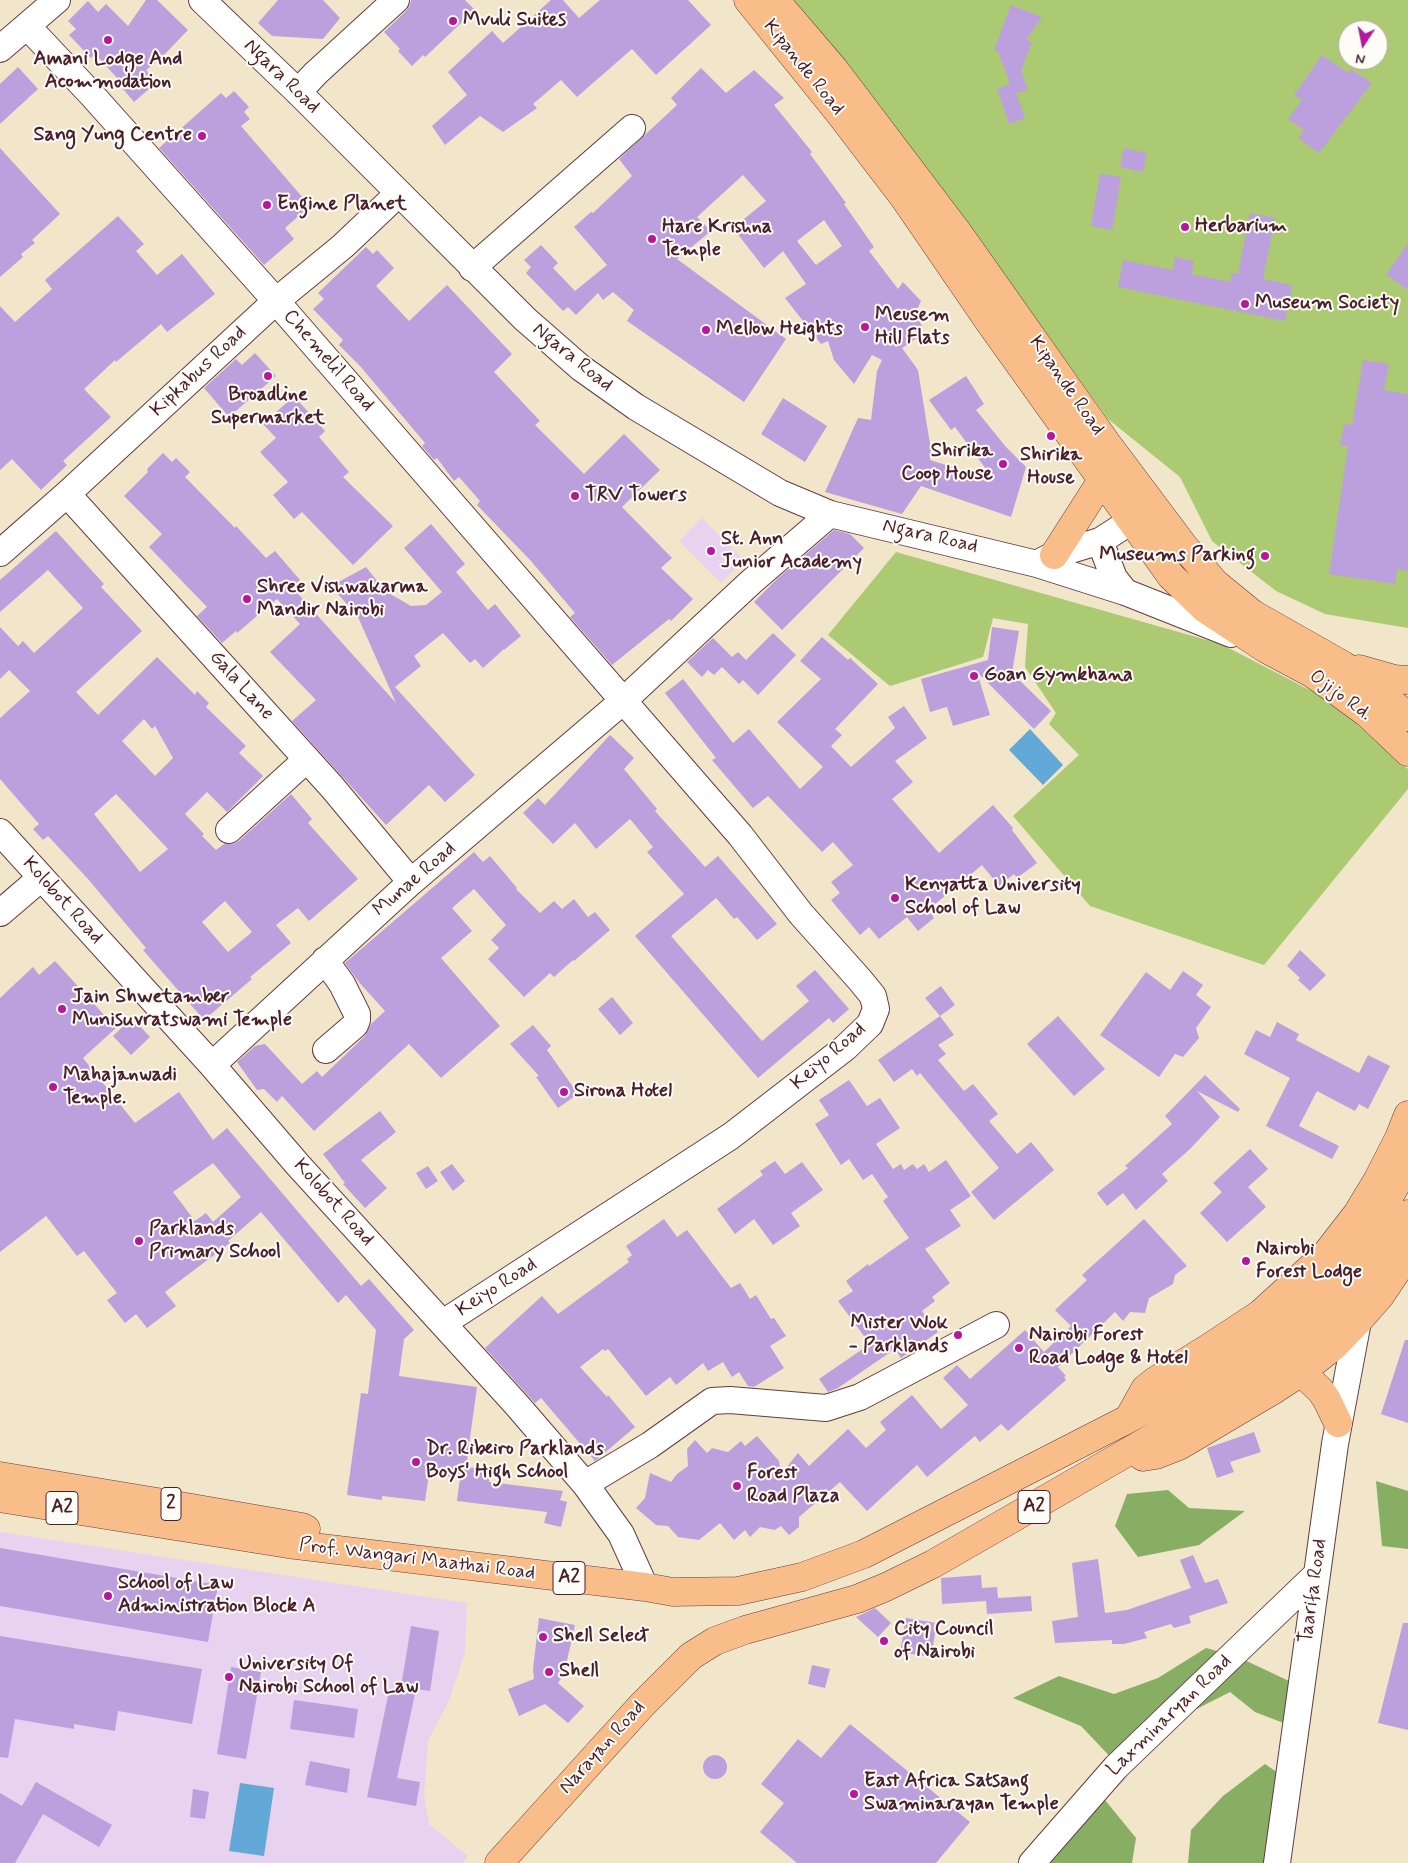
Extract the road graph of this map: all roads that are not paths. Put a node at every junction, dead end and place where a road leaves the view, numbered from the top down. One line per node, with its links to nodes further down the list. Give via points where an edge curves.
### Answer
1 (57, 0): 6 (street)
2 (202, 0): 8 (street, Ngara Road)
3 (396, 0): 8 (street)
4 (748, 0): 13 (main road, Kipande Road, via 905,199)
5 (776, 0): 15 (main road, Kipande Road, via 834,69 959,234)
6 (27, 26): 7 (street); 12 (street, Chemelil Road)
7 (0, 49)
8 (298, 92): 10 (street, Ngara Road)
9 (632, 128): 11 (street)
10 (399, 193): 11 (street, Ngara Road); 12 (street, Kipkabus Road, via 343,246)
11 (472, 268): 16 (street, Ngara Road, via 581,368 636,407 772,489)
12 (276, 301): 14 (street, Kipkabus Road); 25 (street, Chemelil Road)
13 (1102, 480): 17 (main road, Kipande Road); 20 (main road)
14 (67, 494): 19 (street, Kipkabus Road); 28 (street, Gala Lane)
15 (1155, 506): 17 (street); 23 (main road, Kipande Road, via 1215,583 1253,614)
16 (830, 514): 20 (street, Ngara Road); 25 (street, Munae Road)
17 (1131, 521): 18 (street); 22 (main road, Kipande Road, via 1171,576 1204,608)
18 (1100, 541): 20 (street); 21 (street, via 1114,578)
19 (0, 553)
20 (1045, 560): 21 (street, Ngara Road)
21 (1125, 592): 22 (street, Ngara Road)
22 (1266, 649): 27 (main road, Ojijo Rd., via 1314,674 1368,714)
23 (1343, 665): 24 (main road); 26 (main road, Kipande Road)
24 (1408, 680)
25 (623, 701): 32 (street, Munae Road); 42 (street, Keiyo Road, via 860,980 872,996 876,1009 870,1024 845,1048 732,1136)
26 (1408, 717)
27 (1408, 752)
28 (307, 759): 29 (street); 32 (street, Gala Lane)
29 (229, 830)
30 (0, 832): 31 (street, Kolobot Road)
31 (41, 878): 33 (street); 36 (street, Kolobot Road)
32 (411, 882): 34 (street, Munae Road)
33 (0, 913)
34 (326, 960): 35 (street, via 357,1014 355,1025); 36 (street, Munae Road)
35 (326, 1050)
36 (212, 1065): 42 (street, Kolobot Road, via 298,1165)
37 (1408, 1116): 46 (main road, via 1377,1181 1357,1214 1326,1254 1260,1314 1145,1389)
38 (1408, 1163): 45 (main road, Prof. Wangari Maathai Road / A2, via 1376,1222 1344,1265 1303,1307 1263,1341)
39 (1408, 1214): 45 (main road, Prof. Wangari Maathai Road / A2, via 1361,1279 1320,1321 1283,1353)
40 (1408, 1254): 41 (main road, Prof. Wangari Maathai Road, via 1380,1296)
41 (1358, 1320): 44 (main road, Prof. Wangari Maathai Road, via 1334,1346); 47 (street, Taarifa Road)
42 (443, 1323): 50 (street, Kolobot Road)
43 (996, 1325): 50 (street, via 860,1397 826,1408 712,1401 650,1445)
44 (1300, 1372): 47 (main road, via 1321,1391); 48 (main road, Prof. Wangari Maathai Road, via 1179,1446 1156,1455)
45 (1235, 1374): 46 (main road, Prof. Wangari Maathai Road / A2); 48 (main road, Prof. Wangari Maathai Road / A2)
46 (1128, 1419): 56 (main road, Prof. Wangari Maathai Road / A2, via 864,1554 802,1577 738,1591 673,1592)
47 (1338, 1423): 55 (street, Taarifa Road)
48 (1115, 1461): 57 (main road, Prof. Wangari Maathai Road / A2, via 933,1564 886,1587 858,1599)
49 (0, 1476): 54 (main road, 2, via 302,1527 320,1536)
50 (585, 1484): 56 (street, Kolobot Road, via 621,1534)
51 (0, 1498): 53 (main road, Prof. Wangari Maathai Road / A2)
52 (0, 1517): 53 (main road, via 227,1552 258,1552)
53 (288, 1544): 54 (main road, Prof. Wangari Maathai Road / A2)
54 (336, 1550): 56 (main road, Prof. Wangari Maathai Road / A2)
55 (1316, 1575): 59 (street, Laxminaryan Road, via 1116,1767); 60 (street, Taarifa Road)
56 (645, 1587)
57 (715, 1641): 58 (main road, Narayan Road / A2, via 691,1656 659,1687)
58 (499, 1863)
59 (1032, 1863)
60 (1277, 1863)

